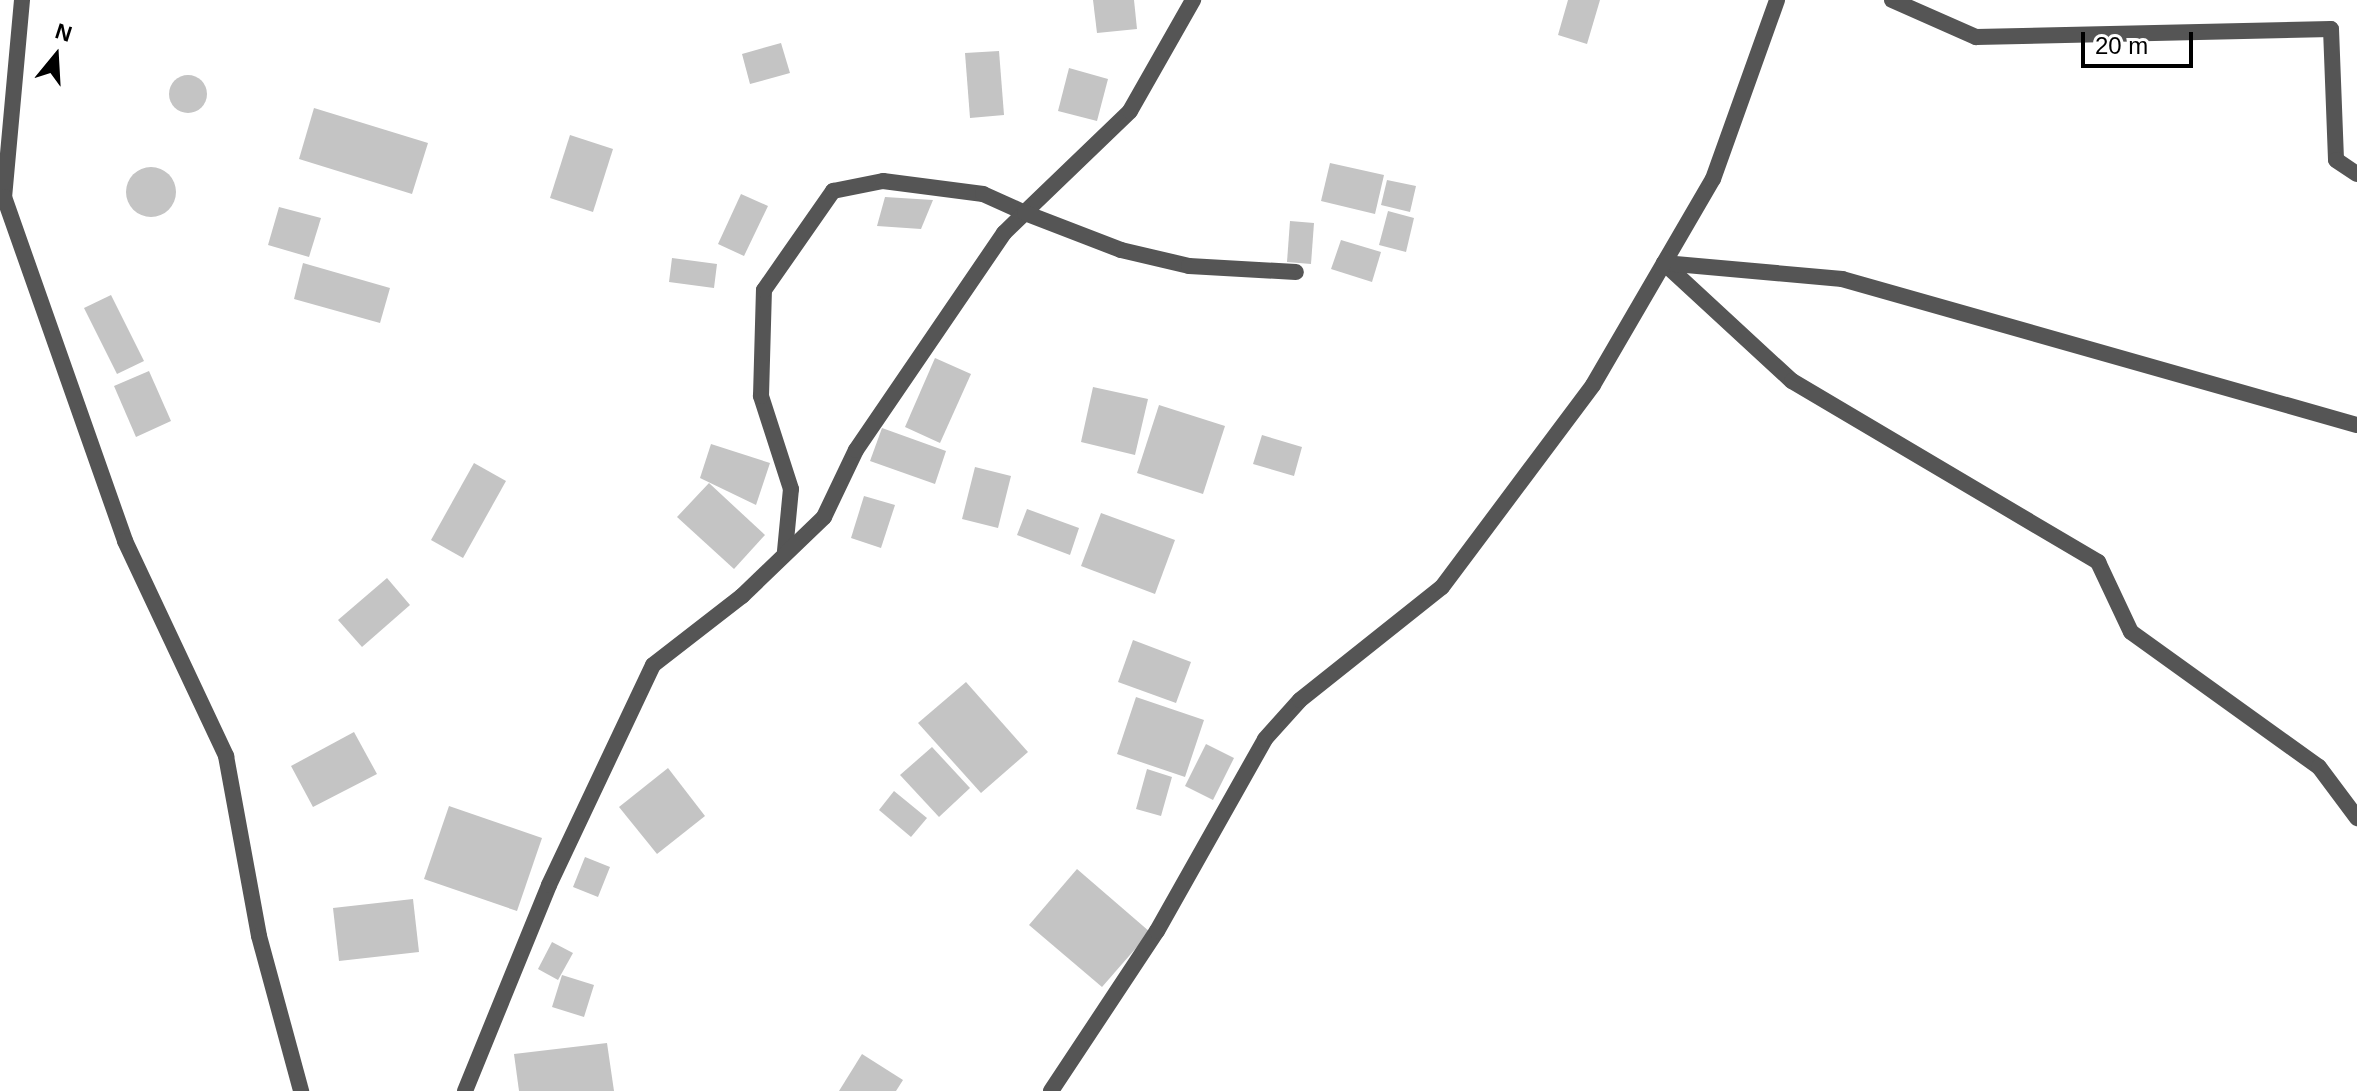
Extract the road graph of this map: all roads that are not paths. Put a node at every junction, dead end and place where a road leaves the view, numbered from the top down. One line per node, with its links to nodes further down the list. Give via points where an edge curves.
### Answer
1 (22, 0): 6 (street)
2 (1193, 0): 8 (street, via 1130,111)
3 (1777, 0): 9 (street, via 1713,179)
4 (1892, 0): 5 (street, via 1976,37 2331,29 2336,160)
5 (2357, 174)
6 (2, 193): 14 (street, via 125,541 226,756 259,936)
7 (1025, 213): 8 (street); 10 (street, via 1121,250 1189,266); 12 (street, via 983,194 883,181 833,191 764,290 761,396 791,489)
8 (1004, 233): 12 (street, via 856,450 824,517)
9 (1664, 263): 11 (street, via 1842,279); 13 (street, via 1792,381 2098,562 2131,632 2319,767); 16 (street, via 1593,385 1442,587 1300,700 1265,739 1157,931)
10 (1296, 272)
11 (2357, 425)
12 (785, 551): 15 (street, via 742,596 653,665 549,885)
13 (2357, 818)
14 (301, 1091)
15 (465, 1091)
16 (1051, 1091)

